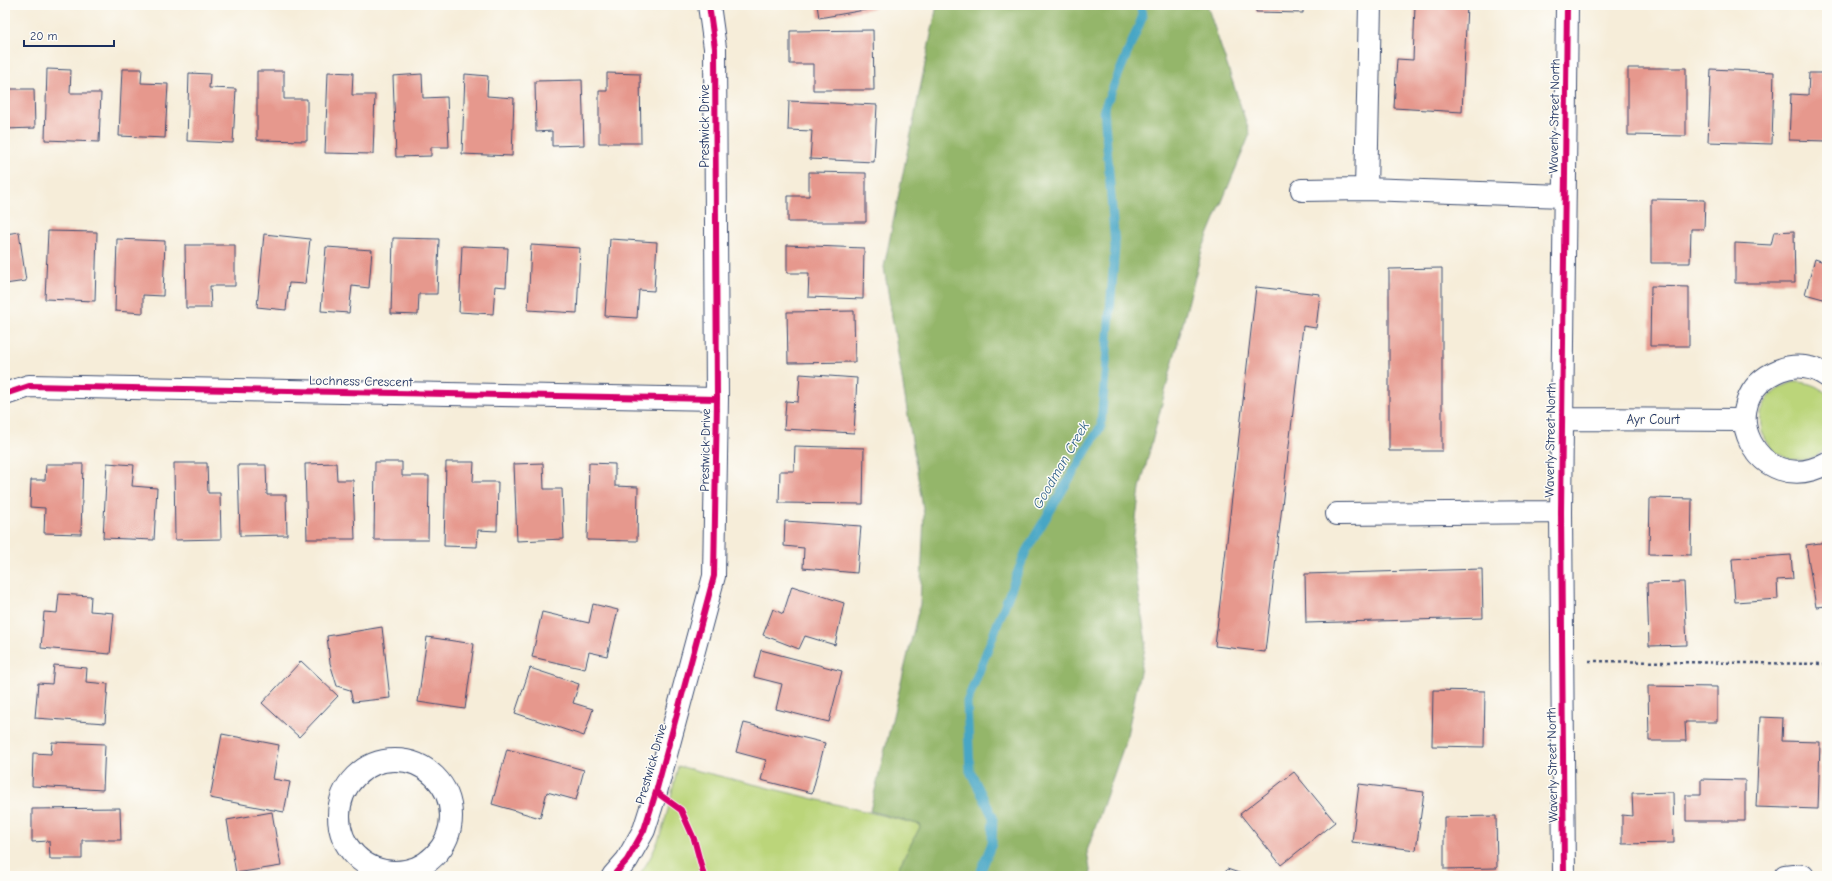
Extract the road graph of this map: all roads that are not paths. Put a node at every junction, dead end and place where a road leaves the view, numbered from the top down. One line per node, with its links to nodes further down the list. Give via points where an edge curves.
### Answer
1 (710, 5): 9 (street, Prestwick Drive, via 715,48)
2 (1370, 5): 4 (street)
3 (1567, 5): 6 (street, Waverly Street North)
4 (1366, 189): 5 (street); 6 (street)
5 (1302, 190)
6 (1564, 196): 10 (street, Waverly Street North)
7 (1827, 376): 11 (street, via 1804,366 1786,367 1769,374 1755,386 1747,402)
8 (5, 394): 9 (street, Lochness Crescent, via 29,386)
9 (717, 399): 16 (street, Prestwick Drive, via 714,576 644,830 627,860)
10 (1562, 418): 11 (street, Ayr Court); 13 (street, Waverly Street North)
11 (1744, 420): 12 (street, via 1747,437 1755,452 1768,464 1783,471 1800,473)
12 (1827, 464)
13 (1561, 512): 14 (street); 17 (street, Waverly Street North)
14 (1337, 514)
15 (431, 870): 15 (street, via 449,832 451,813 445,791 434,776 417,764 401,760 371,765 355,776 341,799 338,818 345,843 357,858 374,868 393,872)
16 (614, 876)
17 (1564, 876)
18 (1785, 876): 19 (street)
19 (1803, 876)

